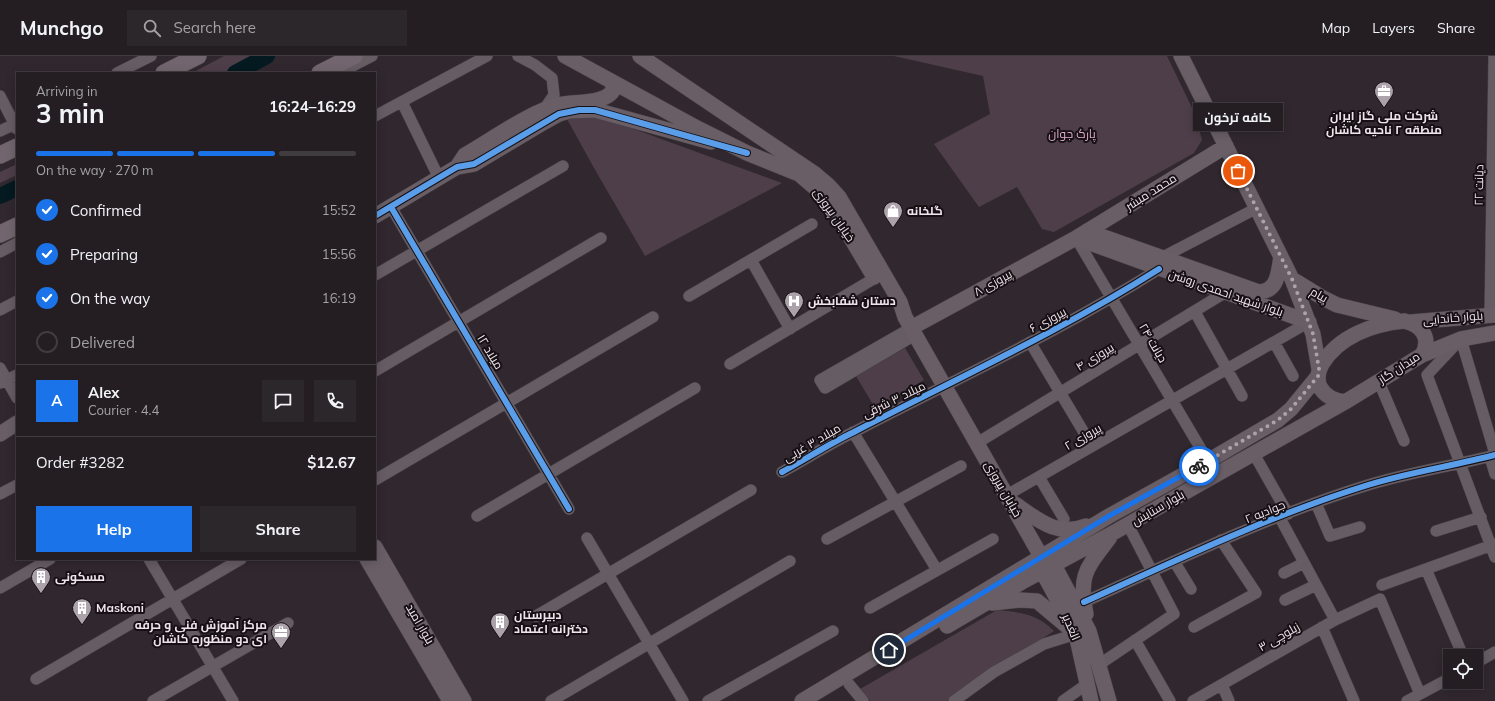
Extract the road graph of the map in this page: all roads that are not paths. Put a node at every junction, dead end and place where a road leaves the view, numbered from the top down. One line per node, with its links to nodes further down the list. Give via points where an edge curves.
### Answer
1 (151, 56): 11 (street)
2 (198, 56): 12 (main road)
3 (354, 56): 13 (main road)
4 (372, 56): 14 (street)
5 (487, 56): 17 (street)
6 (518, 56): 18 (street, via 552,78 554,95)
7 (640, 56): 58 (main road, خیابان پیروزی, via 828,185 840,198 884,274 900,302)
8 (1181, 56): 22 (main road)
9 (1494, 56): 53 (street, دیانت ۲۲)
10 (569, 57): 15 (main road, خیابان پیروزی)
11 (119, 72)
12 (166, 72)
13 (322, 72)
14 (341, 72)
15 (612, 82): 18 (main road, via 613,92 603,98); 24 (main road, خیابان پیروزی)
16 (0, 96): 20 (street)
17 (402, 102): 19 (street); 28 (street)
18 (545, 108): 27 (main road, via 465,155)
19 (376, 115)
20 (16, 125): 21 (street)
21 (0, 131)
22 (1226, 146): 30 (main road); 35 (main road, محمد مبشر)
23 (16, 147): 25 (main road)
24 (747, 153): 27 (main road, via 595,110 579,110 560,114 474,164); 45 (main road, خیابان پیروزی, via 799,174 813,185 842,223)
25 (0, 155)
26 (563, 166): 38 (street)
27 (457, 167): 28 (main road)
28 (439, 178): 29 (main road)
29 (391, 207): 31 (main road); 38 (street, میلاد ۱۲)
30 (1257, 208): 40 (main road); 42 (street, پیروزی ۶)
31 (376, 215)
32 (812, 224): 41 (street)
33 (16, 226): 34 (main road)
34 (0, 234)
35 (1081, 234): 42 (main road, بلوار شهید احمدی روشن); 49 (street, دیانت ۲۴); 58 (main road, پیروزی ۸)
36 (601, 238): 55 (street)
37 (16, 244): 39 (street)
38 (417, 251): 44 (street); 55 (street, میلاد ۱۲)
39 (0, 252)
40 (1281, 257): 43 (main road, بلوار شهید احمدی روشن, via 1275,284 1264,292); 46 (main road)
41 (751, 260): 48 (street); 59 (street)
42 (1160, 264): 43 (main road, بلوار شهید احمدی روشن); 49 (street, پیروزی ۶)
43 (1189, 273): 47 (main road, بلوار شهید احمدی روشن)
44 (376, 274)
45 (875, 278): 58 (main road, خیابان پیروزی, via 893,307); 59 (street)
46 (1292, 279): 56 (main road, پیام, via 1337,305); 57 (main road)
47 (1226, 292): 52 (street, پیروزی ۴); 57 (main road, بلوار شهید احمدی روشن)
48 (689, 296)
49 (1113, 298): 62 (street, پیروزی ۶); 64 (street, دیانت ۲۴)
50 (16, 302): 51 (street)
51 (0, 310)
52 (1195, 312): 64 (street, پیروزی ۴); 68 (street)
53 (1493, 315): 56 (main road, بلوار خاندایی)
54 (653, 317): 81 (street)
55 (459, 321): 69 (street); 81 (street, میلاد ۱۲)
56 (1408, 321): 65 (main road, میدان گاز, via 1419,327 1425,335 1426,346); 70 (main road, via 1380,325 1350,338 1333,350)
57 (1309, 322): 63 (street, پیروزی ۲); 70 (main road)
58 (910, 327): 74 (street); 76 (main road, خیابان پیروزی)
59 (790, 329): 66 (street)
60 (1495, 333): 61 (main road, بلوار خاندایی)
61 (1460, 339): 65 (main road, بلوار خاندایی); 90 (street); 92 (street, via 1427,375)
62 (1030, 342): 76 (street, پیروزی ۶); 77 (street)
63 (1274, 342): 68 (street, پیروزی ۲); 71 (street)
64 (1139, 345): 77 (street, پیروزی ۴); 80 (street, دیانت ۲۴)
65 (1422, 355): 73 (main road, میدان گاز)
66 (730, 364)
67 (0, 368): 72 (street)
68 (1227, 369): 79 (street); 80 (street, پیروزی ۲)
69 (376, 370)
70 (1318, 372): 82 (main road, via 1318,382 1325,393 1334,400); 91 (main road, بلوار ستایش, via 1291,409 1278,420)
71 (1293, 376)
72 (8, 379): 78 (street)
73 (1379, 382): 82 (main road, میدان گاز); 86 (street)
74 (823, 384)
75 (695, 388): 95 (street)
76 (945, 388): 84 (street, میلاد ۳ شرقی); 87 (main road, خیابان پیروزی)
77 (1060, 393): 87 (street, پیروزی ۴); 88 (street)
78 (16, 396)
79 (1242, 396)
80 (1172, 401): 88 (street, پیروزی ۲); 91 (street, دیانت ۲۴)
81 (507, 402): 95 (street, میلاد ۱۲); 98 (street)
82 (1345, 402): 89 (main road, بلوار ستایش)
83 (16, 424): 85 (main road)
84 (853, 432): 94 (street, میلاد ۳ غربی); 105 (street)
85 (0, 434)
86 (1404, 441)
87 (977, 443): 104 (main road, خیابان پیروزی)
88 (1092, 446): 97 (street, پیروزی ۲)
89 (1254, 454): 103 (main road, بلوار ستایش); 110 (street)
90 (1493, 455): 92 (street, جوادیه ۲); 96 (street)
91 (1208, 461): 99 (main road, بلوار ستایش)
92 (1462, 464): 106 (street, جوادیه ۲, via 1397,476); 111 (street)
93 (961, 466): 105 (street)
94 (782, 472)
95 (549, 474): 107 (street, میلاد ۱۲); 108 (street)
96 (1495, 474)
97 (1039, 477): 104 (street, پیروزی ۲); 112 (street)
98 (376, 479)
99 (1172, 481): 103 (main road); 109 (main road, بلوار ستایش)
100 (16, 486): 102 (street)
101 (751, 490): 136 (street)
102 (0, 494)
103 (1180, 495): 113 (main road, بلوار ستایش)
104 (1009, 498): 109 (main road, via 1056,529 1079,528); 131 (main road, خیابان پیروزی)
105 (896, 502): 118 (street); 133 (street)
106 (1316, 503): 110 (street, جوادیه ۲); 114 (street, via 1330,536)
107 (569, 508)
108 (477, 516)
109 (1109, 516): 131 (main road, بلوار ستایش)
110 (1284, 516): 120 (street, جوادیه ۲); 130 (street)
111 (1480, 517): 115 (street); 121 (street)
112 (1064, 519)
113 (1128, 525): 116 (main road, بلوار ستایش); 134 (street)
114 (1360, 527)
115 (1436, 532)
116 (1112, 534): 131 (main road, بلوار ستایش); 144 (main road, via 1083,575)
117 (587, 538): 136 (street)
118 (827, 539)
119 (993, 539): 133 (street)
120 (1222, 540): 129 (street, جوادیه ۲); 150 (street, via 1256,593)
121 (1493, 545): 123 (street); 132 (street)
122 (376, 549): 142 (main road, بلوار امید)
123 (1495, 557)
124 (48, 560): 139 (street)
125 (150, 560): 141 (street)
126 (239, 560): 141 (street)
127 (368, 560): 142 (main road, بلوار امید)
128 (790, 561): 155 (street)
129 (1174, 561): 134 (street, جوادیه ۲); 140 (street)
130 (1304, 563): 135 (street); 137 (street)
131 (1046, 565): 145 (main road); 153 (main road, الغدیر); 175 (main road)
132 (1426, 569): 138 (street); 157 (street)
133 (937, 570): 146 (street)
134 (1153, 571): 144 (street, جوادیه ۲); 154 (street, via 1174,614)
135 (1284, 573)
136 (608, 574): 147 (street); 155 (street)
137 (1316, 585): 143 (street); 148 (street)
138 (1382, 585)
139 (0, 588)
140 (1191, 589)
141 (172, 598): 161 (street); 162 (street)
142 (398, 600): 156 (main road, بلوار امید)
143 (1285, 600)
144 (1084, 602): 153 (main road)
145 (987, 603): 153 (main road, via 1005,600 1037,601); 164 (main road)
146 (870, 608)
147 (536, 616)
148 (1335, 620): 151 (street, زیلوچی ۳); 167 (street, زیلوچی ۳, via 1380,599)
149 (288, 623): 161 (street)
150 (1194, 627)
151 (1322, 627): 166 (street, زیلوچی ۳); 185 (street)
152 (833, 631): 174 (street)
153 (1082, 633): 160 (main road, الغدیر); 165 (main road, الغدیر); 178 (street, via 1044,644 994,672)
154 (1135, 640): 160 (street); 182 (street)
155 (649, 643): 172 (street); 173 (street)
156 (424, 644): 170 (main road, بلوار امید); 171 (main road, بلوار امید)
157 (1460, 649)
158 (1495, 652): 159 (street)
159 (1483, 659)
160 (1100, 664): 181 (main road, الغدیر)
161 (213, 668): 168 (street); 169 (street)
162 (36, 679)
163 (1443, 682): 167 (street)
164 (849, 684): 176 (main road); 177 (street)
165 (1087, 684): 179 (street); 180 (main road, الغدیر)
166 (1222, 685): 183 (street, زیلوچی ۳); 184 (street)
167 (1420, 694): 186 (street)
168 (154, 701)
169 (233, 701)
170 (450, 701)
171 (464, 701)
172 (551, 701)
173 (683, 701)
174 (708, 701)
175 (802, 701)
176 (819, 701)
177 (862, 701)
178 (954, 701)
179 (1063, 701)
180 (1092, 701)
181 (1109, 701)
182 (1170, 701)
183 (1193, 701)
184 (1229, 701)
185 (1354, 701)
186 (1407, 701)

